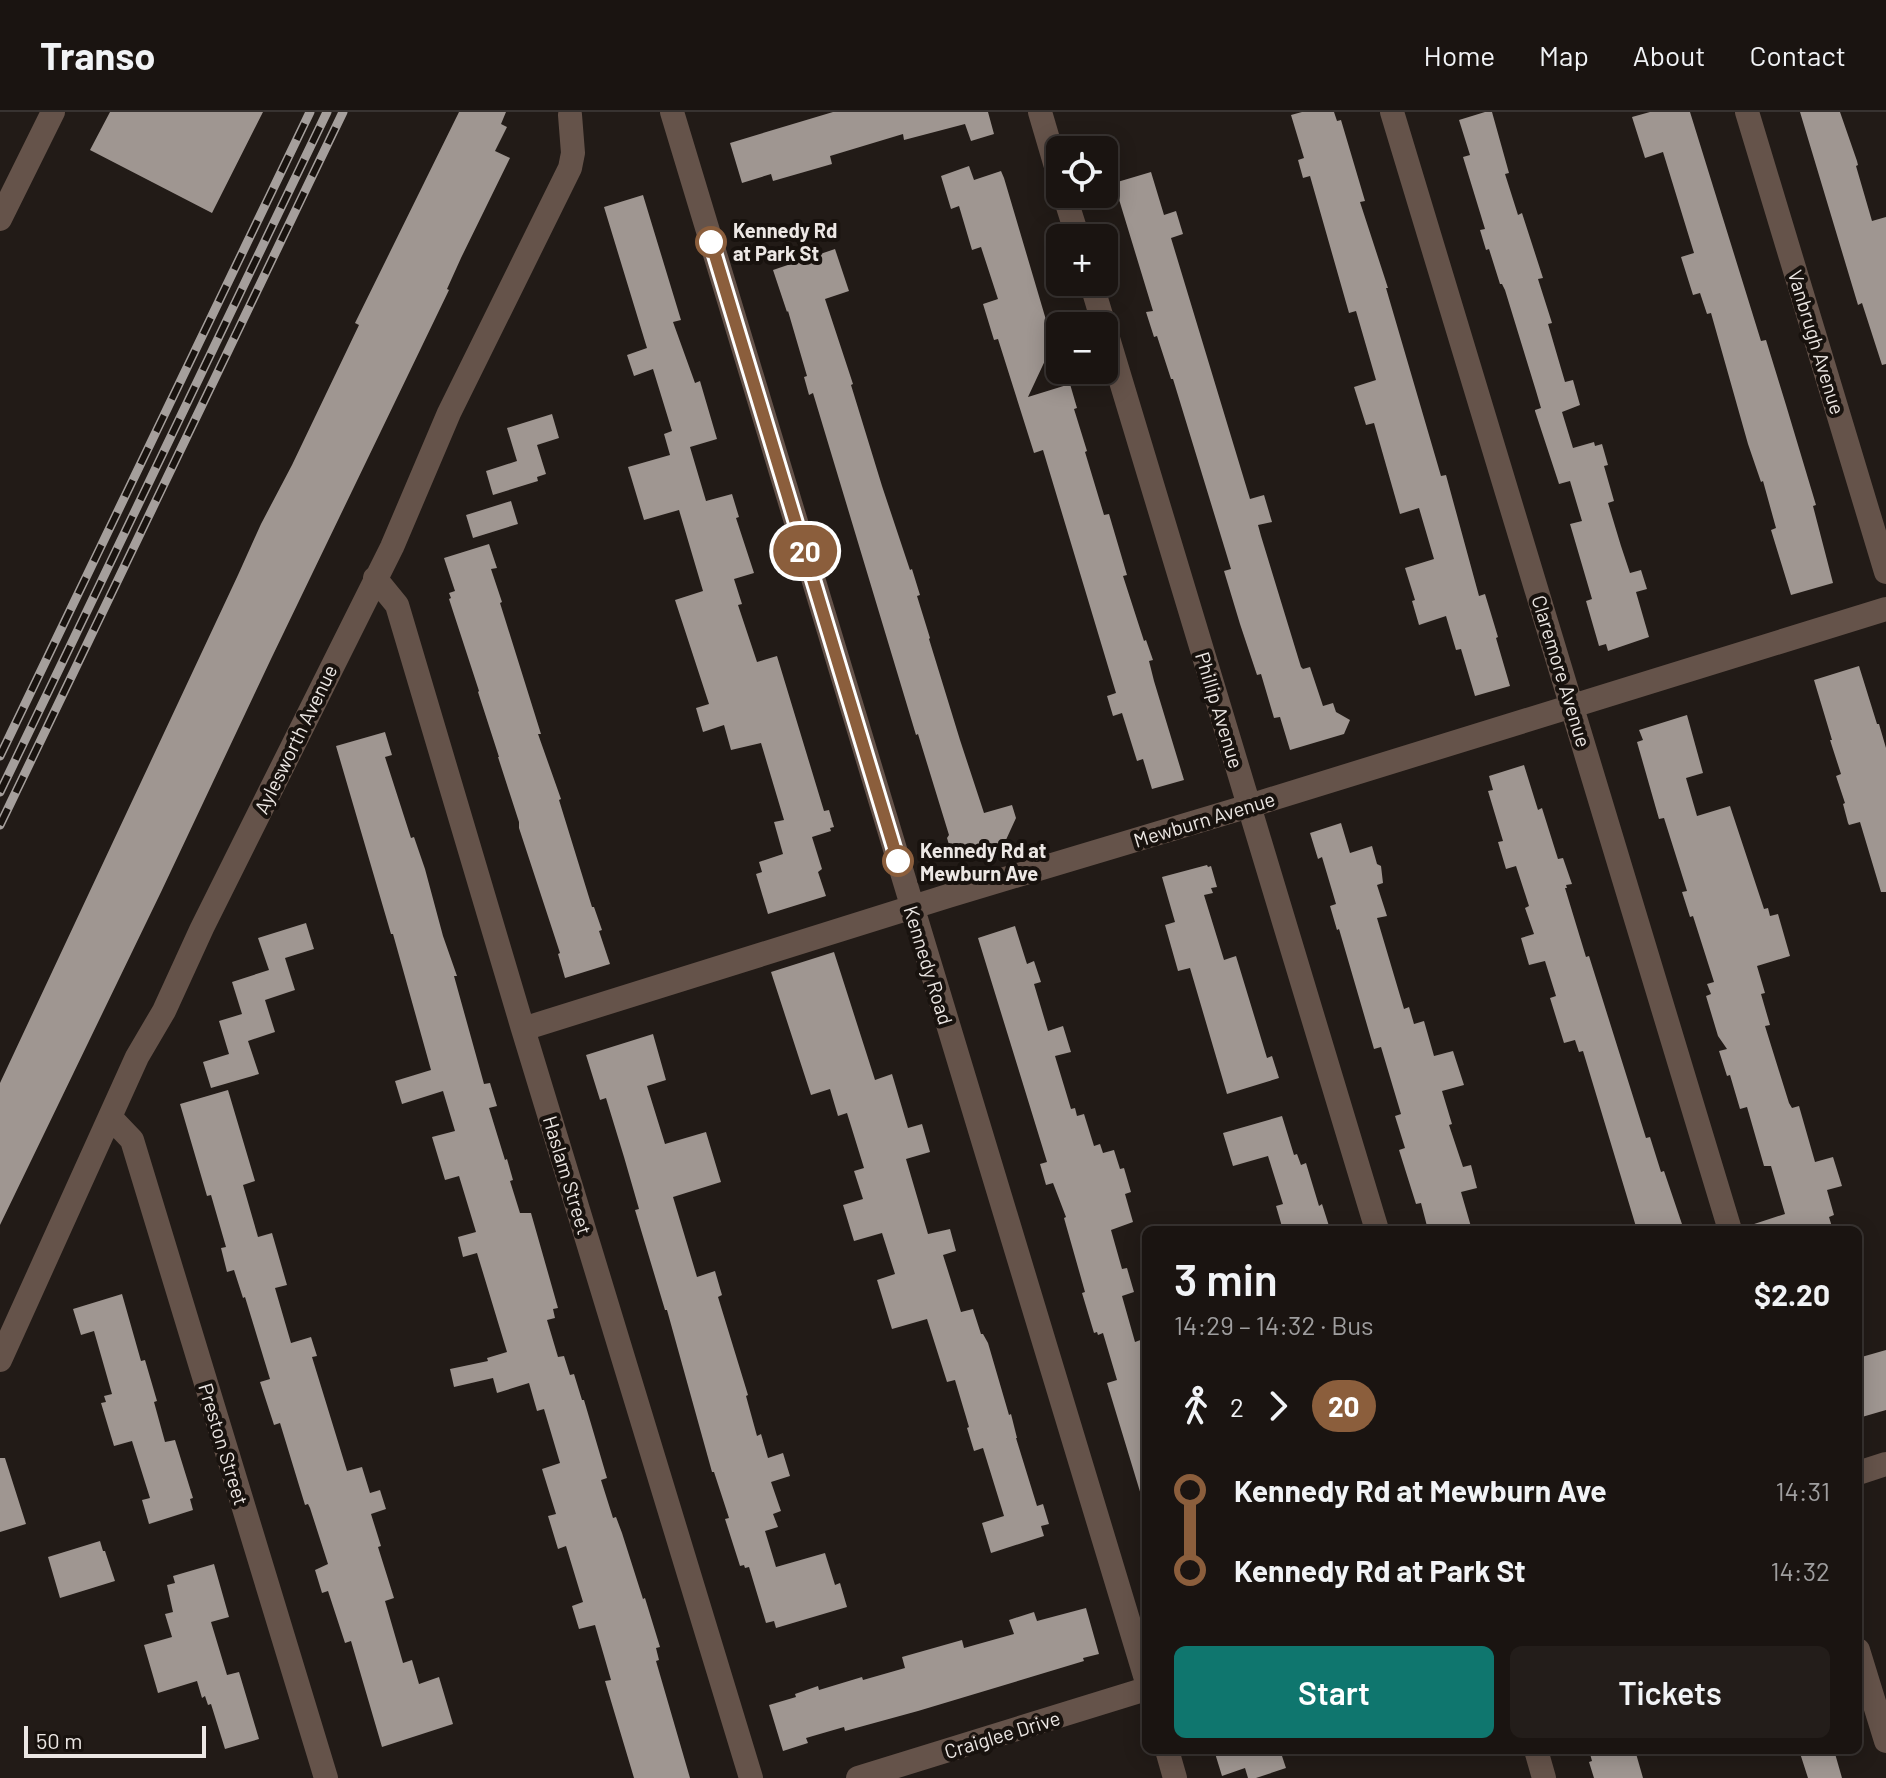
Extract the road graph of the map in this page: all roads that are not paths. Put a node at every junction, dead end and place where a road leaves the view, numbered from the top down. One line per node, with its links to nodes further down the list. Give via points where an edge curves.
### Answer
1 (53, 112): 8 (street)
2 (672, 112): 15 (street, Kennedy Road)
3 (1040, 112): 7 (street)
4 (1392, 112): 13 (street, Claremore Avenue)
5 (1747, 112): 10 (street, Vanbrugh Avenue)
6 (570, 115): 11 (street, Aylesworth Avenue, via 570,168 449,413)
7 (1047, 136)
8 (0, 219)
9 (1095, 296): 14 (street, Phillip Avenue)
10 (1886, 572)
11 (375, 578): 16 (street, Haslam Street, via 397,605); 17 (street, Aylesworth Avenue)
12 (1886, 609): 13 (street, Mewburn Avenue)
13 (1573, 707): 14 (street, Mewburn Avenue); 19 (street, Claremore Avenue)
14 (1249, 806): 15 (street, Mewburn Avenue); 18 (street, Phillip Avenue)
15 (912, 908): 16 (street, Mewburn Avenue); 24 (street, Kennedy Road)
16 (523, 1029): 30 (street, Haslam Street)
17 (111, 1118): 20 (street, Aylesworth Avenue); 29 (street, Preston Street, via 132,1140)
18 (1376, 1226)
19 (1729, 1226)
20 (0, 1360)
21 (1886, 1464): 22 (street)
22 (1862, 1472)
23 (1862, 1663): 26 (street)
24 (1142, 1666)
25 (1142, 1690): 31 (street, Craiglee Drive)
26 (1886, 1741)
27 (1168, 1754): 32 (street)
28 (1537, 1754): 33 (street)
29 (326, 1778)
30 (751, 1778)
31 (858, 1778)
32 (1175, 1778)
33 (1544, 1778)

